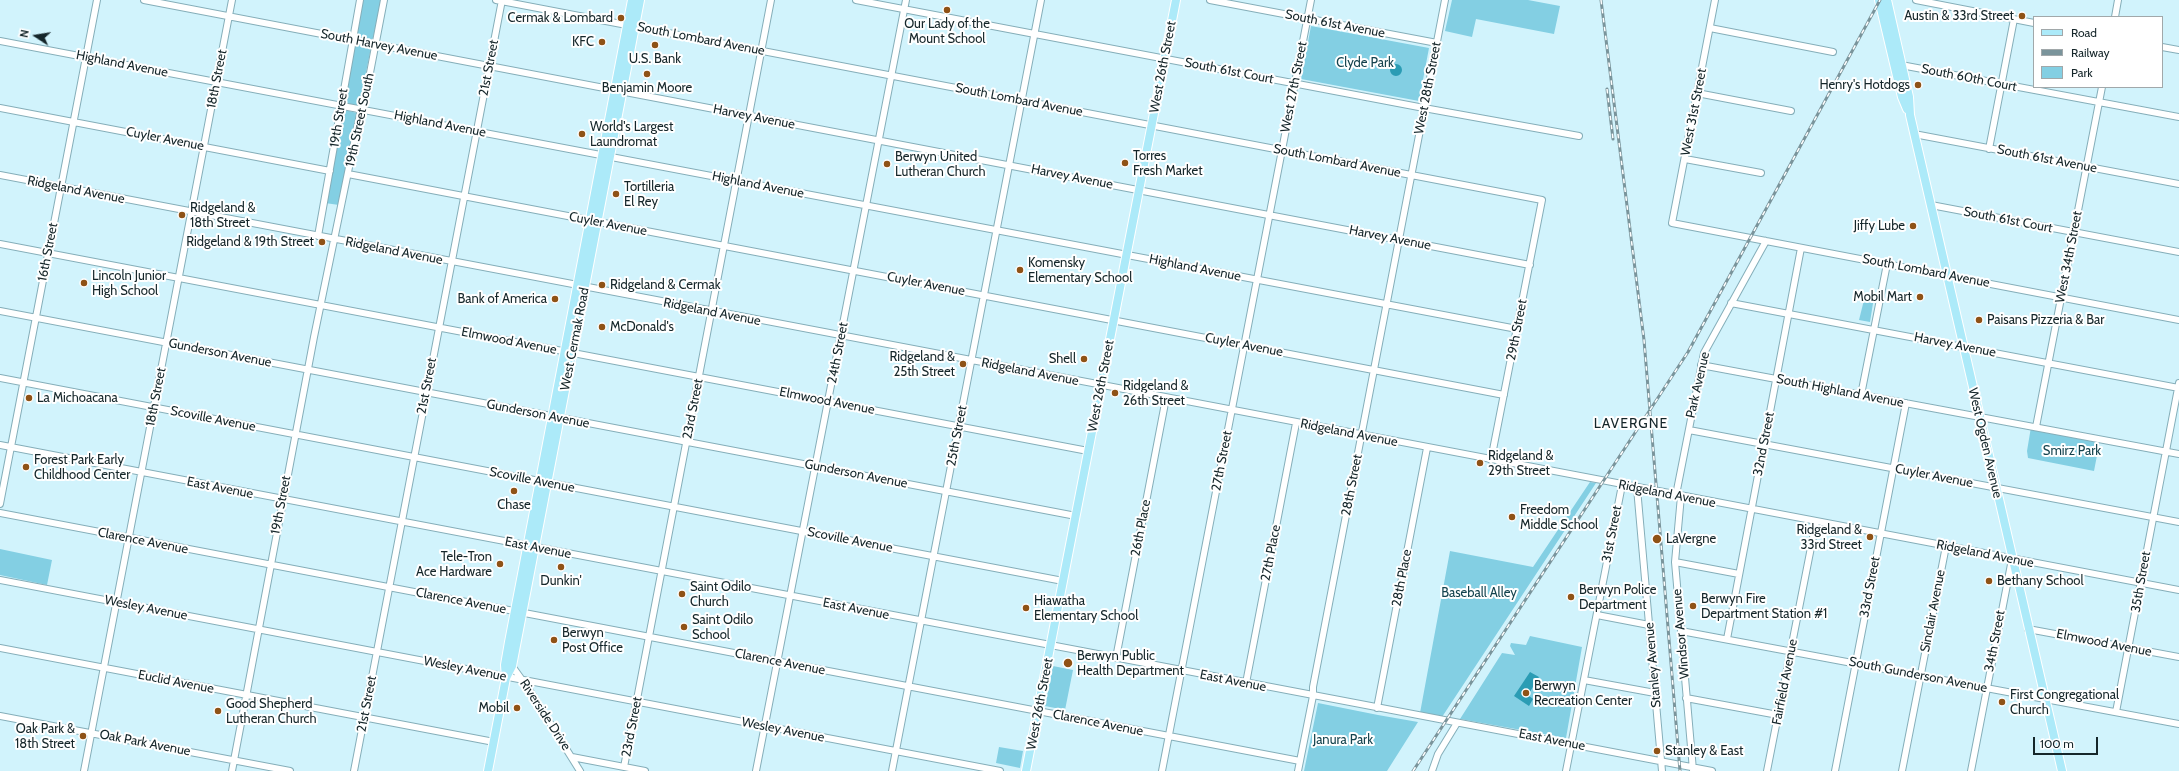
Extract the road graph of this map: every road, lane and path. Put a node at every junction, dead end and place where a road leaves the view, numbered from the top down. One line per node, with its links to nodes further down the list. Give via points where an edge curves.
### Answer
1 (97, 0): 40 (street, 16th Street)
2 (144, 0): 24 (street, South Harvey Avenue)
3 (232, 0): 24 (street, 18th Street)
4 (360, 0): 33 (street, 19th Street)
5 (384, 0): 35 (street, 19th Street South)
6 (500, 0): 29 (street, South Lombard Avenue); 43 (street, 21st Street)
7 (632, 0): 29 (main road, West Cermak Road)
8 (640, 0): 29 (main road, West Cermak Road)
9 (771, 0): 38 (street, 23rd Street)
10 (856, 0): 23 (street, South 61st Court)
11 (906, 0): 23 (street, 24th Street)
12 (1041, 0): 31 (street, 25th Street)
13 (1176, 0): 41 (main road, West 26th Street)
14 (1210, 0): 26 (street, South 61st Avenue)
15 (1311, 0): 26 (street, West 27th Street)
16 (1445, 0): 34 (street, West 28th Street)
17 (1715, 0): 30 (street, West 31st Street)
18 (1879, 0): 58 (main road, West Ogden Avenue, via 1902,97)
19 (1887, 0): 42 (main road, West Ogden Avenue)
20 (1916, 0): 22 (street)
21 (2118, 0): 25 (street)
22 (1928, 1): 27 (street)
23 (904, 9): 31 (street, South 61st Court); 44 (street, 24th Street)
24 (229, 16): 33 (street, South Harvey Avenue); 45 (street, 18th Street)
25 (2115, 16)
26 (1307, 18): 34 (street, South 61st Avenue); 46 (street, West 27th Street)
27 (2014, 19): 28 (street); 47 (street)
28 (2033, 23)
29 (631, 26): 38 (street, South Lombard Avenue); 49 (main road, West Cermak Road)
30 (1710, 28): 39 (street); 50 (street, West 31st Street)
31 (1034, 34): 41 (street, South 61st Court); 51 (street, 25th Street)
32 (0, 40): 40 (street, Highland Avenue)
33 (353, 40): 35 (street, South Harvey Avenue); 53 (street, 19th Street)
34 (1436, 43): 55 (street, West 28th Street)
35 (375, 44): 43 (street, South Harvey Avenue); 56 (street, 19th Street South)
36 (2163, 47): 37 (street)
37 (2179, 50)
38 (762, 51): 44 (street, South Lombard Avenue); 59 (street, 23rd Street)
39 (1833, 52)
40 (86, 57): 45 (street, Highland Avenue); 61 (street, 16th Street)
41 (1165, 59): 46 (street, South 61st Court); 62 (main road, West 26th Street)
42 (1902, 65): 47 (street, South 60th Court); 58 (main road, West Ogden Avenue)
43 (489, 66): 49 (street, South Harvey Avenue); 63 (street, 21st Street)
44 (892, 76): 51 (street, South Lombard Avenue); 66 (street, 24th Street)
45 (217, 82): 53 (street, Highland Avenue); 67 (street, 18th Street)
46 (1295, 83): 55 (street, South 61st Court); 69 (street, West 27th Street)
47 (2001, 84): 52 (street, South 60th Court); 68 (street)
48 (2102, 88): 52 (street, West 34th Street)
49 (618, 91): 59 (street, Harvey Avenue); 70 (main road, West Cermak Road)
50 (1697, 93): 57 (street); 71 (street, West 31st Street)
51 (1022, 101): 62 (street, South Lombard Avenue); 72 (street, 25th Street)
52 (2099, 102): 60 (street, South 60th Court); 73 (street, West 34th Street)
53 (341, 106): 56 (street, Highland Avenue); 74 (street, 19th Street)
54 (0, 108): 61 (street, Cuyler Avenue)
55 (1424, 108): 65 (street, South 61st Court); 78 (street, West 28th Street)
56 (362, 110): 63 (street, Highland Avenue); 76 (street, 19th Street South)
57 (1791, 111)
58 (1910, 115): 64 (main road, West Ogden Avenue)
59 (749, 116): 66 (street, Harvey Avenue); 79 (street, 23rd Street)
60 (2179, 117)
61 (73, 122): 67 (street, Cuyler Avenue); 81 (street, 16th Street)
62 (1152, 126): 69 (street, South Lombard Avenue); 82 (main road, West 26th Street)
63 (476, 131): 70 (street, Highland Avenue); 83 (street, 21st Street)
64 (1914, 134): 68 (street, South 61st Avenue); 85 (main road, West Ogden Avenue)
65 (1579, 136)
66 (879, 140): 72 (street, Harvey Avenue); 86 (street, 24th Street)
67 (204, 147): 74 (street, Cuyler Avenue); 87 (street, 18th Street)
68 (1989, 148): 73 (street, South 61st Avenue)
69 (1282, 150): 78 (street, South Lombard Avenue); 88 (street, 27th Street)
70 (606, 156): 79 (street, Highland Avenue); 89 (main road, West Cermak Road)
71 (1685, 159): 75 (street); 90 (street, West 31st Street)
72 (1010, 165): 82 (street, Harvey Avenue); 91 (street, 25th Street)
73 (2086, 167): 80 (street, South 61st Avenue); 92 (street, West 34th Street)
74 (330, 171): 93 (street, 19th Street)
75 (1761, 173)
76 (348, 174): 83 (street, Cuyler Avenue); 95 (street, 19th Street South)
77 (0, 175): 81 (street, Ridgeland Avenue)
78 (1411, 175): 84 (street, South Lombard Avenue); 94 (street, 28th Street)
79 (737, 181): 86 (street, Highland Avenue); 98 (street, 23rd Street)
80 (2179, 184)
81 (61, 187): 87 (street, Ridgeland Avenue); 101 (street, 16th Street)
82 (1140, 190): 88 (street, Harvey Avenue); 102 (main road, West 26th Street)
83 (464, 196): 89 (street, Cuyler Avenue); 103 (street, 21st Street)
84 (1542, 200): 104 (street, 29th Street)
85 (1930, 205): 92 (street, South 61st Court); 107 (main road, West Ogden Avenue)
86 (866, 206): 91 (street, Highland Avenue); 106 (street, 24th Street)
87 (191, 212): 93 (street, Ridgeland Avenue); 108 (street, 18th Street)
88 (1270, 215): 94 (street, Harvey Avenue); 109 (street, 27th Street)
89 (593, 221): 98 (street, Cuyler Avenue); 110 (main road, West Cermak Road)
90 (1672, 223): 96 (street, South Lombard Avenue)
91 (997, 230): 102 (street, Highland Avenue); 111 (street, 25th Street)
92 (2074, 232): 100 (street, South 61st Court); 112 (street, West 34th Street)
93 (318, 236): 95 (street, Ridgeland Avenue)
94 (1399, 239): 104 (street, Harvey Avenue); 114 (street, 28th Street)
95 (334, 240): 103 (street, Ridgeland Avenue); 115 (street, 19th Street)
96 (1766, 241): 99 (street, South Lombard Avenue); 113 (street, Park Avenue)
97 (0, 244): 101 (street, Elmwood Avenue)
98 (724, 246): 106 (street, Cuyler Avenue); 117 (street, 23rd Street)
99 (1801, 248): 105 (street, South Lombard Avenue); 118 (street, 32nd Street)
100 (2179, 252)
101 (48, 253): 108 (street, Elmwood Avenue); 119 (street, 16th Street)
102 (1127, 255): 109 (street, Highland Avenue); 120 (main road, West 26th Street)
103 (452, 262): 110 (street, Ridgeland Avenue); 122 (street, 21st Street)
104 (1530, 264): 123 (street, 29th Street)
105 (1887, 264): 107 (street, South Lombard Avenue); 124 (street)
106 (854, 271): 111 (street, Cuyler Avenue); 125 (street, 24th Street)
107 (1947, 275): 112 (street, South Lombard Avenue); 128 (main road, West Ogden Avenue)
108 (179, 278): 115 (street, Elmwood Avenue); 126 (street, 18th Street)
109 (1257, 280): 114 (street, Highland Avenue); 127 (street, 27th Street)
110 (581, 287): 117 (street, Ridgeland Avenue); 129 (main road, West Cermak Road)
111 (984, 296): 120 (street, Cuyler Avenue); 130 (street, 25th Street)
112 (2061, 297): 121 (street, South Lombard Avenue); 131 (street, West 34th Street)
113 (1732, 302): 118 (street, Harvey Avenue); 132 (street, Park Avenue, via 1704,353)
114 (1386, 304): 123 (street, Highland Avenue); 134 (street, 28th Street)
115 (320, 305): 122 (street, Elmwood Avenue); 133 (street, 19th Street)
116 (0, 311): 119 (street, Gunderson Avenue)
117 (711, 312): 125 (street, Ridgeland Avenue); 135 (street, 23rd Street)
118 (1789, 314): 124 (street, Harvey Avenue); 137 (street, 32nd Street)
119 (36, 318): 126 (street, Gunderson Avenue); 138 (street, 16th Street)
120 (1114, 320): 127 (street, Cuyler Avenue); 139 (main road, West 26th Street)
121 (2179, 320)
122 (439, 327): 129 (street, Elmwood Avenue); 141 (street, 21st Street)
123 (1517, 329): 143 (street, 29th Street)
124 (1874, 330): 128 (street, Harvey Avenue); 142 (street)
125 (841, 336): 130 (street, Ridgeland Avenue); 145 (street, 24th Street)
126 (166, 343): 133 (street, Gunderson Avenue); 147 (street, 18th Street)
127 (1244, 345): 134 (street, Cuyler Avenue); 148 (street, 27th Street)
128 (1963, 347): 131 (street, Harvey Avenue); 150 (main road, West Ogden Avenue)
129 (568, 352): 135 (street, Elmwood Avenue); 149 (main road, West Cermak Road)
130 (972, 361): 139 (street, Ridgeland Avenue); 152 (street, 25th Street)
131 (2048, 363): 140 (street, Harvey Avenue); 153 (street, West 34th Street)
132 (1701, 365): 137 (street, South Highland Avenue); 154 (street, Park Avenue)
133 (308, 370): 141 (street, Gunderson Avenue); 155 (street, 19th Street)
134 (1374, 370): 143 (street, Cuyler Avenue); 156 (street, 28th Street)
135 (699, 377): 145 (street, Elmwood Avenue); 157 (street, 23rd Street)
136 (0, 378): 138 (street, Scoville Avenue)
137 (1776, 379): 142 (street, South Highland Avenue); 158 (street, 32nd Street)
138 (23, 383): 147 (street, Scoville Avenue); 160 (street, 16th Street)
139 (1101, 386): 144 (street, Ridgeland Avenue); 162 (main road, West 26th Street)
140 (2179, 386): 163 (street, 35th Street)
141 (426, 392): 149 (street, Gunderson Avenue); 165 (street, 21st Street)
142 (1861, 394): 146 (street, South Highland Avenue)
143 (1504, 395): 166 (street, 29th Street)
144 (1166, 398): 148 (street, Ridgeland Avenue); 219 (street, 26th Place)
145 (828, 401): 152 (street, Elmwood Avenue); 167 (street, 24th Street)
146 (1906, 403): 150 (street, South Highland Avenue); 168 (street, 33rd Street)
147 (154, 408): 155 (street, Scoville Avenue); 169 (street, 18th Street)
148 (1232, 411): 151 (street, Ridgeland Avenue); 224 (street, 27th Street)
149 (556, 417): 157 (street, Gunderson Avenue); 170 (main road, West Cermak Road)
150 (1980, 417): 153 (street); 173 (main road, West Ogden Avenue)
151 (1296, 423): 156 (street, Ridgeland Avenue); 229 (street, 27th Place)
152 (959, 426): 162 (street, Elmwood Avenue); 174 (street, 25th Street)
153 (2036, 427): 163 (street)
154 (1689, 430): 158 (street, Cuyler Avenue); 175 (street, Park Avenue)
155 (295, 435): 165 (street, Scoville Avenue); 176 (street, 19th Street)
156 (1361, 436): 161 (street, Ridgeland Avenue); 234 (street, 28th Street, via 1312,687)
157 (686, 442): 167 (street, Gunderson Avenue); 178 (street, 23rd Street)
158 (1764, 444): 168 (street, Cuyler Avenue); 179 (street, 32nd Street)
159 (0, 445): 160 (street, East Avenue)
160 (11, 447): 169 (street, East Avenue); 177 (street, 16th Street)
161 (1428, 448): 166 (street, Ridgeland Avenue); 238 (street, 28th Place)
162 (1088, 451): 181 (main road, West 26th Street)
163 (2166, 452): 164 (street); 182 (street, 35th Street)
164 (2179, 454)
165 (414, 457): 170 (street, Scoville Avenue); 183 (street, 21st Street)
166 (1492, 460): 171 (street, Ridgeland Avenue)
167 (816, 466): 174 (street, Gunderson Avenue); 186 (street, 24th Street)
168 (1893, 468): 173 (street, Cuyler Avenue); 187 (street, 33rd Street)
169 (141, 473): 176 (street, East Avenue); 188 (street, 18th Street)
170 (543, 482): 178 (street, Scoville Avenue); 190 (main road, West Cermak Road)
171 (1622, 485): 172 (street, Ridgeland Avenue); 205 (street, 31st Street)
172 (1637, 488): 175 (street, Ridgeland Avenue); 207 (street, Stanley Avenue)
173 (1996, 488): 182 (street, Cuyler Avenue); 192 (main road, West Ogden Avenue)
174 (946, 491): 181 (street, Gunderson Avenue); 191 (street, 25th Street)
175 (1678, 496): 179 (street, Ridgeland Avenue); 193 (street, Windsor Avenue)
176 (283, 500): 183 (street, East Avenue); 194 (street, 19th Street)
177 (0, 504)
178 (674, 507): 186 (street, Scoville Avenue); 195 (street, 23rd Street)
179 (1752, 510): 184 (street, Ridgeland Avenue); 196 (street, 32nd Street)
180 (0, 513): 188 (street, Clarence Avenue)
181 (1076, 516): 198 (main road, West 26th Street)
182 (2153, 517): 185 (street, Cuyler Avenue); 199 (street, 35th Street)
183 (401, 522): 190 (street, East Avenue); 200 (street, 21st Street)
184 (1816, 522): 187 (street, Ridgeland Avenue); 216 (street, Fairfield Avenue)
185 (2179, 522)
186 (803, 531): 191 (street, Scoville Avenue); 202 (street, 24th Street)
187 (1880, 534): 189 (street, Ridgeland Avenue); 221 (street, 33rd Street)
188 (129, 538): 194 (street, Clarence Avenue); 203 (street, 18th Street)
189 (1946, 546): 192 (street, Ridgeland Avenue); 225 (street, Sinclair Avenue)
190 (531, 547): 195 (street, East Avenue); 204 (main road, West Cermak Road)
191 (934, 556): 198 (street, Scoville Avenue); 206 (street, 25th Street)
192 (2012, 558): 199 (street, Ridgeland Avenue); 208 (main road, West Ogden Avenue); 231 (street, 34th Street)
193 (1675, 562): 196 (street); 210 (street, Windsor Avenue)
194 (270, 565): 200 (street, Clarence Avenue); 209 (street, 19th Street)
195 (662, 571): 202 (street, East Avenue); 211 (street, 23rd Street)
196 (1739, 574): 212 (street, 32nd Street)
197 (0, 580): 203 (street, Wesley Avenue)
198 (1063, 581): 213 (main road, West 26th Street)
199 (2141, 583): 201 (street, Ridgeland Avenue); 214 (street, 35th Street)
200 (389, 588): 204 (street, Clarence Avenue); 217 (street, 21st Street)
201 (2179, 590)
202 (790, 596): 206 (street, East Avenue); 220 (street, 24th Street)
203 (116, 603): 209 (street, Wesley Avenue); 223 (street, 18th Street)
204 (518, 612): 211 (street, Clarence Avenue); 222 (main road, West Cermak Road)
205 (1596, 615): 207 (street); 228 (street, 31st Street)
206 (921, 621): 213 (street, East Avenue); 230 (street, 25th Street)
207 (1649, 625): 232 (street, Stanley Avenue)
208 (2028, 629): 214 (street, Elmwood Avenue); 236 (main road, West Ogden Avenue)
209 (258, 630): 217 (street, Wesley Avenue); 233 (street, 19th Street)
210 (1681, 631): 212 (street, South Gunderson Avenue); 235 (street, Windsor Avenue)
211 (649, 637): 220 (street, Clarence Avenue); 237 (street, 23rd Street)
212 (1727, 639): 216 (street, South Gunderson Avenue)
213 (1051, 646): 219 (street, East Avenue); 239 (main road, West 26th Street)
214 (2129, 647): 218 (street, Elmwood Avenue); 240 (street, 35th Street)
215 (0, 648): 223 (street, Euclid Avenue)
216 (1791, 651): 221 (street, South Gunderson Avenue); 241 (street, Fairfield Avenue)
217 (377, 652): 226 (street, Wesley Avenue); 243 (street, 21st Street)
218 (2179, 657)
219 (1116, 658): 224 (street, East Avenue)
220 (778, 662): 230 (street, Clarence Avenue); 246 (street, 24th Street)
221 (1856, 663): 225 (street, South Gunderson Avenue); 276 (street, 33rd Street)
222 (508, 665): 226 (main road, West Cermak Road); 227 (street, Riverside Drive)
223 (104, 668): 233 (street, Euclid Avenue); 247 (street, 18th Street)
224 (1181, 671): 229 (street, East Avenue); 248 (street, 27th Street)
225 (1921, 675): 231 (street, South Gunderson Avenue); 277 (street, Sinclair Avenue)
226 (506, 678): 227 (street, Wesley Avenue); 249 (main road, West Cermak Road)
227 (523, 680): 237 (street, Wesley Avenue); 252 (street, Riverside Drive)
228 (1584, 680): 232 (street); 250 (street, 31st Street)
229 (1246, 683): 234 (street, East Avenue)
230 (908, 687): 239 (street, Clarence Avenue); 251 (street, 25th Street)
231 (1986, 688): 236 (street, South Gunderson Avenue); 278 (street, 34th Street)
232 (1655, 693): 255 (street, Stanley Avenue)
233 (246, 695): 243 (street, Euclid Avenue); 253 (street, 19th Street)
234 (1313, 696): 238 (street, East Avenue); 254 (street, 28th Street)
235 (1686, 698): 241 (street); 257 (street, Windsor Avenue)
236 (2044, 699): 240 (street, South Gunderson Avenue); 279 (main road, West Ogden Avenue)
237 (636, 702): 246 (street, Wesley Avenue); 256 (street, 23rd Street)
238 (1377, 708): 244 (street, East Avenue)
239 (1038, 711): 248 (street, Clarence Avenue); 268 (main road, West 26th Street)
240 (2116, 712): 245 (street, South Gunderson Avenue)
241 (1778, 715): 275 (street, Fairfield Avenue)
242 (0, 716): 247 (street, Oak Park Avenue)
243 (364, 718): 249 (street, Euclid Avenue); 261 (street, 21st Street)
244 (1457, 722): 250 (street, East Avenue); 271 (street, via 1436,757)
245 (2179, 724)
246 (765, 726): 251 (street, Wesley Avenue); 265 (street, 24th Street)
247 (91, 733): 253 (street, Oak Park Avenue); 258 (street, 18th Street)
248 (1168, 736): 254 (street, Clarence Avenue); 269 (street, 27th Street)
249 (494, 742): 262 (main road, West Cermak Road)
250 (1572, 744): 255 (street, East Avenue); 272 (street, 31st Street)
251 (896, 751): 266 (street, 25th Street); 267 (street, Wesley Avenue)
252 (572, 757): 256 (street); 263 (street, Riverside Drive)
253 (234, 760): 259 (street, 19th Street); 260 (street, Oak Park Avenue)
254 (1300, 761): 270 (street, 28th Street)
255 (1661, 761): 257 (street, East Avenue); 273 (street, Stanley Avenue)
256 (624, 767): 264 (street)
257 (1693, 769): 274 (street, East Avenue)
258 (84, 771)
259 (232, 771)
260 (290, 771)
261 (354, 771)
262 (488, 771)
263 (580, 771)
264 (646, 771)
265 (756, 771)
266 (892, 771)
267 (1000, 771)
268 (1026, 771)
269 (1162, 771)
270 (1298, 771)
271 (1432, 771)
272 (1566, 771)
273 (1662, 771)
274 (1712, 771)
275 (1768, 771)
276 (1835, 771)
277 (1902, 771)
278 (1971, 771)
279 (2062, 771)

